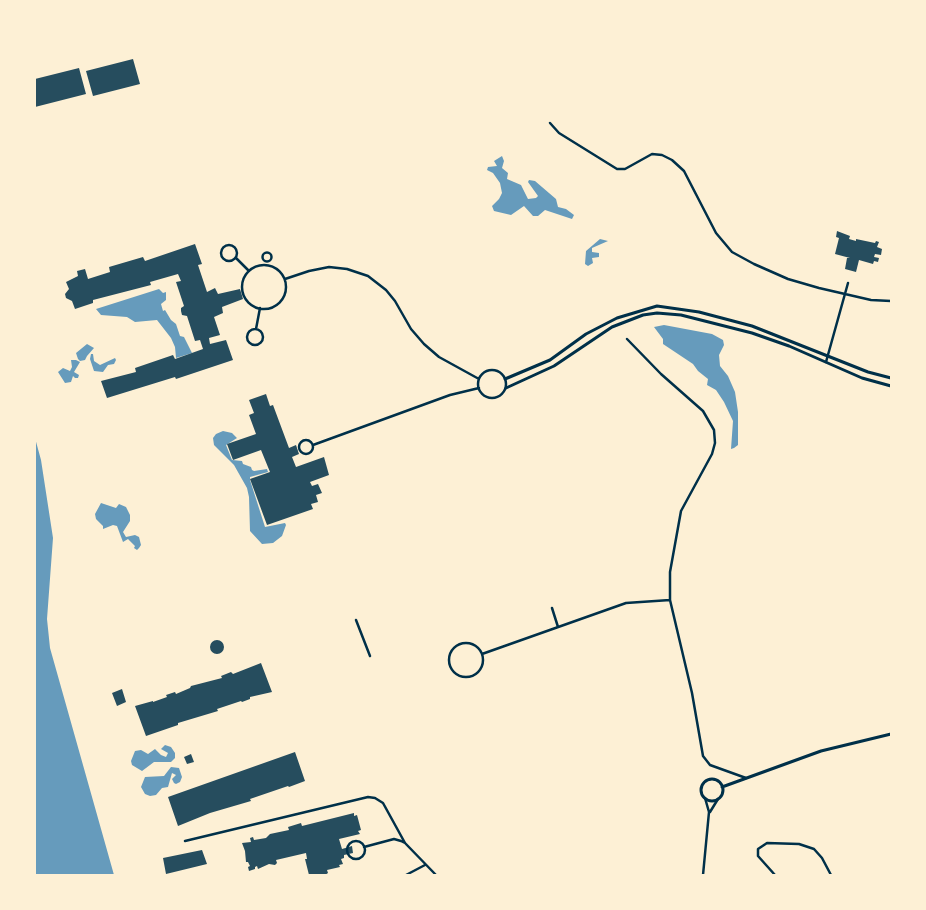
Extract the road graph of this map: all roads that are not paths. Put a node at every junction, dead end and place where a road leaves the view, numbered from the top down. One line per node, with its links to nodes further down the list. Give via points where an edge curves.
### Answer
1 (550, 123): 8 (street, via 559,133 617,169 625,169 652,154 672,160 684,171 713,228 732,252 788,279)
2 (236, 258): 2 (street, via 237,250 233,246 224,246 221,250 225,261); 5 (street)
3 (267, 261): 4 (street)
4 (265, 265): 5 (street); 6 (street, via 278,270)
5 (250, 271): 10 (street, via 244,280 244,294 247,301)
6 (284, 279): 10 (street, via 286,289 280,302 267,309); 16 (street, via 329,267 347,269 368,276 386,290 424,344 439,357)
7 (848, 283): 8 (street)
8 (844, 294): 9 (street); 13 (street)
9 (891, 301)
10 (260, 308): 11 (street)
11 (256, 329): 11 (street, via 250,330 246,337 248,342 255,346 262,342 264,337 260,330)
12 (627, 339): 22 (street, via 702,411 714,430 712,454 681,511 670,572)
13 (828, 355): 14 (street); 15 (street, via 868,372); 17 (street, via 752,326 699,312 656,306 617,318 586,334 550,360)
14 (826, 362): 18 (street); 20 (street, via 752,333 681,315 657,313 643,315 612,327 554,366)
15 (891, 378)
16 (479, 379): 17 (street, via 490,370 499,372); 19 (street)
17 (506, 379): 20 (street)
18 (891, 386)
19 (479, 388): 20 (street, via 484,395 493,398 501,395); 21 (street, via 450,395)
20 (506, 388)
21 (313, 445): 21 (street, via 309,440 303,440 299,443 298,449 307,454 312,452)
22 (670, 600): 25 (street, via 626,603); 29 (street, via 692,692 703,756 710,766)
23 (552, 608): 25 (street)
24 (356, 620): 27 (street)
25 (558, 627): 26 (street)
26 (482, 654): 26 (street, via 473,645 459,645 449,657 451,669 460,676 475,675 483,664)
27 (370, 656)
28 (891, 734): 29 (street, via 821,751)
29 (746, 778): 30 (street)
30 (722, 787): 31 (street, via 714,780 704,782 701,788); 32 (street, via 722,794)
31 (705, 798): 32 (street, via 711,801); 33 (street)
32 (718, 799): 33 (street)
33 (709, 812): 40 (street)
34 (185, 841): 35 (street, via 368,797 383,803)
35 (405, 843): 36 (street, via 394,839); 37 (street)
36 (364, 847): 36 (street, via 361,842 355,841 348,846 347,851 350,856 358,858 363,856)
37 (426, 865): 38 (street); 39 (street)
38 (406, 875)
39 (436, 875)
40 (703, 875)
41 (775, 875): 42 (street, via 758,856 758,849 767,842 798,844 814,849)
42 (831, 875)

